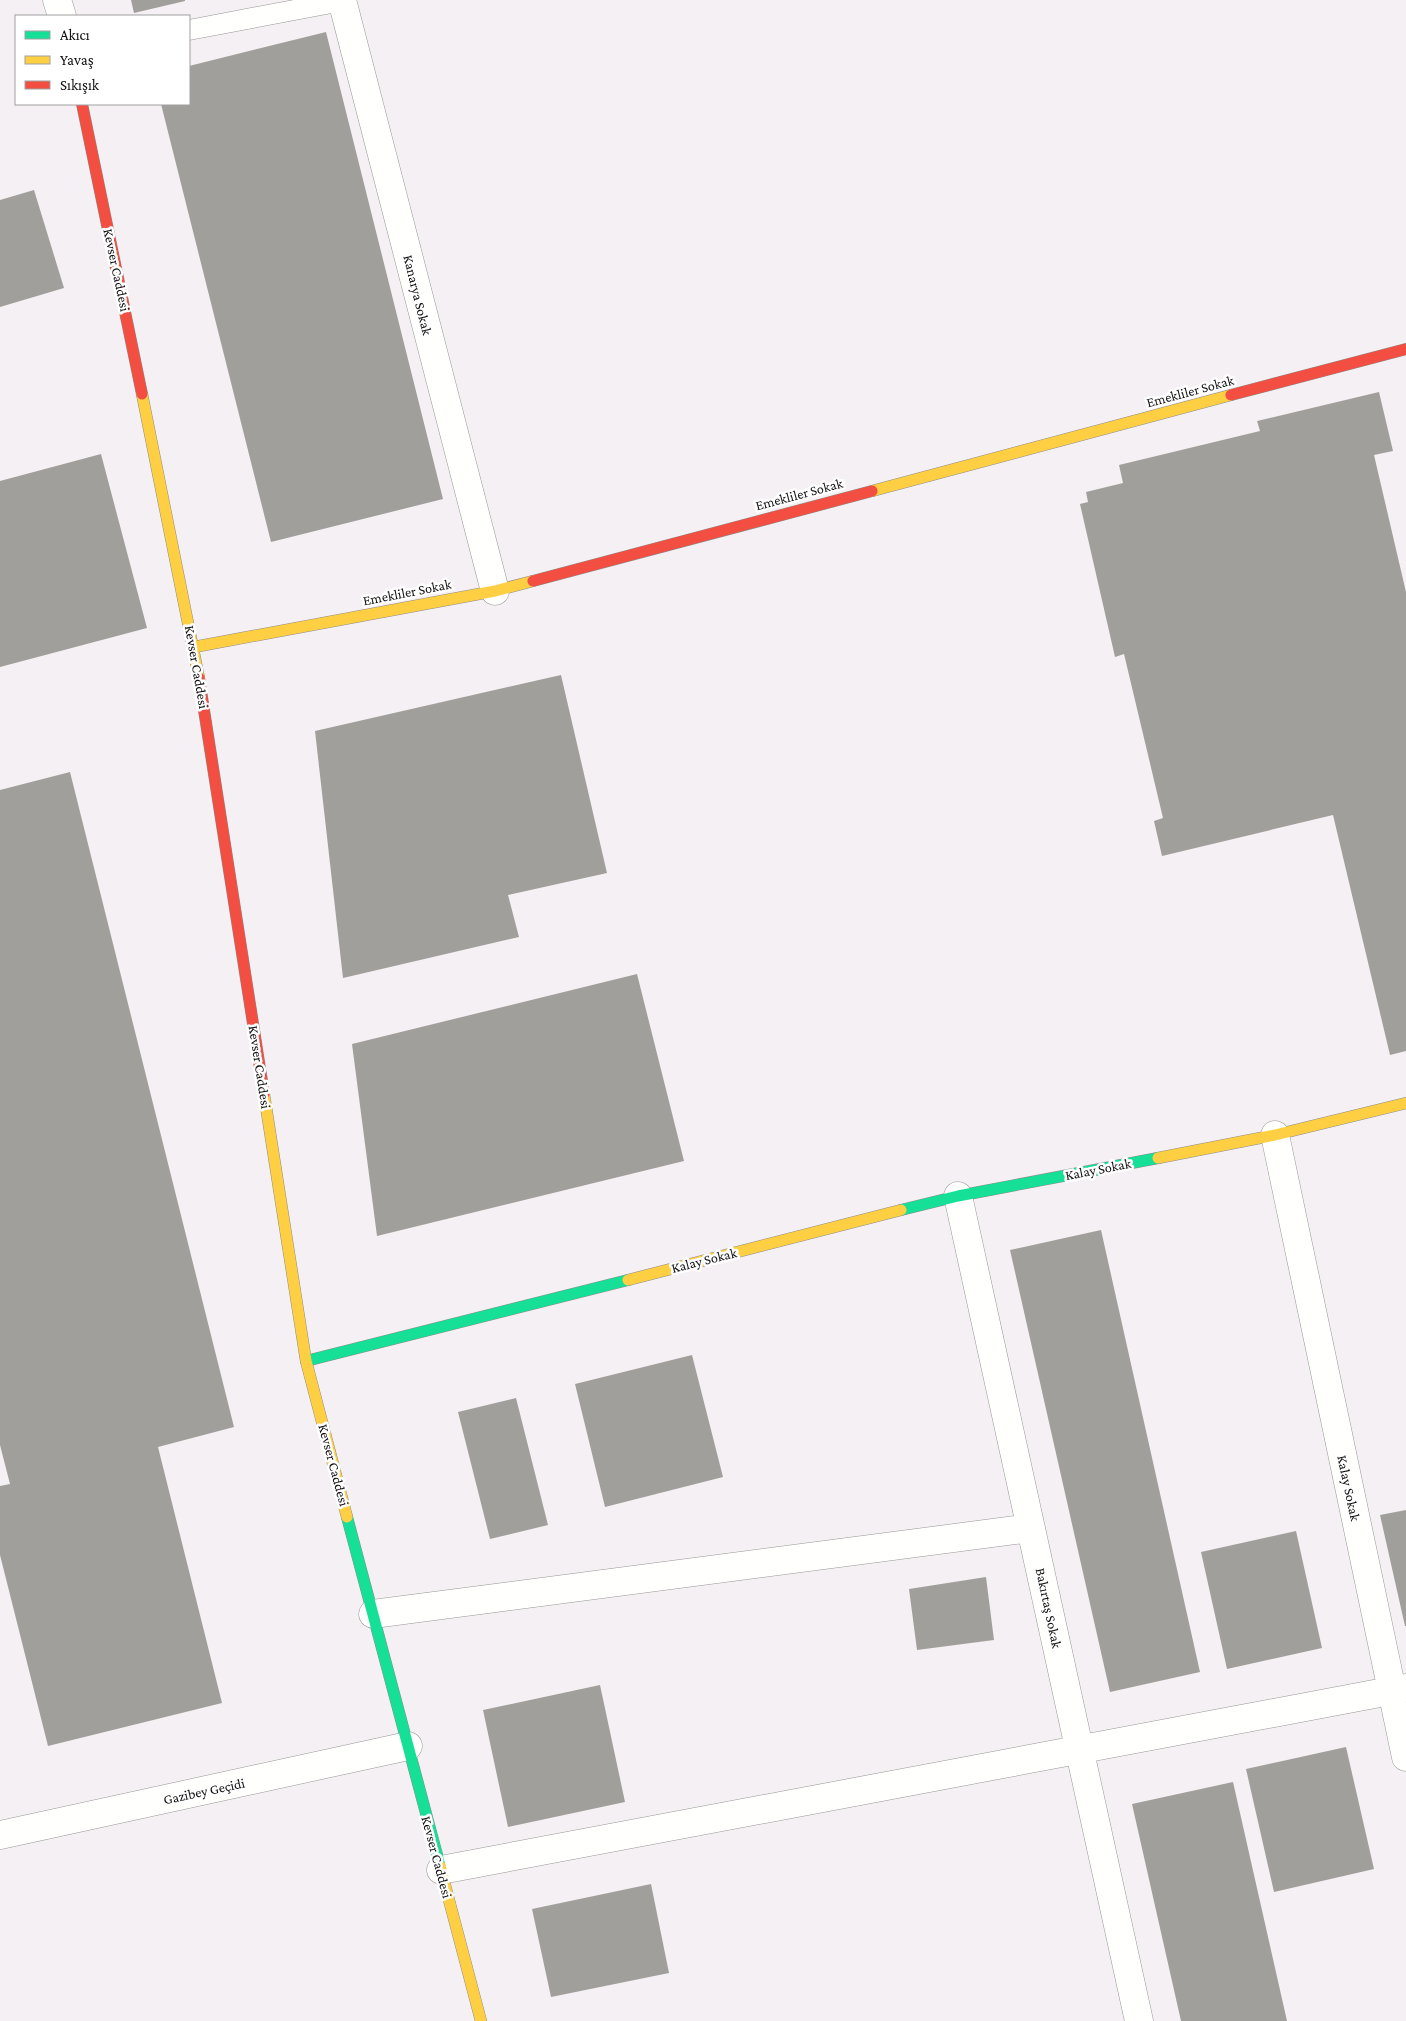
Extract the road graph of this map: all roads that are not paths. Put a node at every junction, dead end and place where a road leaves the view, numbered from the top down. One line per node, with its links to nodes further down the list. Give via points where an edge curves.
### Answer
1 (57, 0): 3 (street)
2 (342, 0): 4 (lane); 7 (street, Kanarya Sokak)
3 (62, 15)
4 (190, 30)
5 (82, 105): 8 (street, Kevser Caddesi)
6 (1406, 349): 7 (street, Emekliler Sokak)
7 (494, 590): 8 (street, Emekliler Sokak)
8 (194, 647): 12 (street, Kevser Caddesi)
9 (1406, 1103): 10 (street)
10 (1274, 1135): 11 (street, Kalay Sokak); 15 (street, Kalay Sokak)
11 (958, 1196): 12 (street, Kalay Sokak); 13 (street, Bakırtaş Sokak)
12 (306, 1361): 14 (street, Kevser Caddesi)
13 (1031, 1528): 14 (street); 17 (street, Bakırtaş Sokak)
14 (374, 1614): 16 (street, Kevser Caddesi)
15 (1399, 1689): 17 (street); 18 (street, Kalay Sokak)
16 (408, 1746): 19 (street, Gazibey Geçidi); 20 (street, Kevser Caddesi)
17 (1080, 1749): 20 (street); 22 (street, Bakırtaş Sokak)
18 (1406, 1757)
19 (0, 1835)
20 (441, 1870): 21 (street, Kevser Caddesi)
21 (481, 2021)
22 (1140, 2021)

